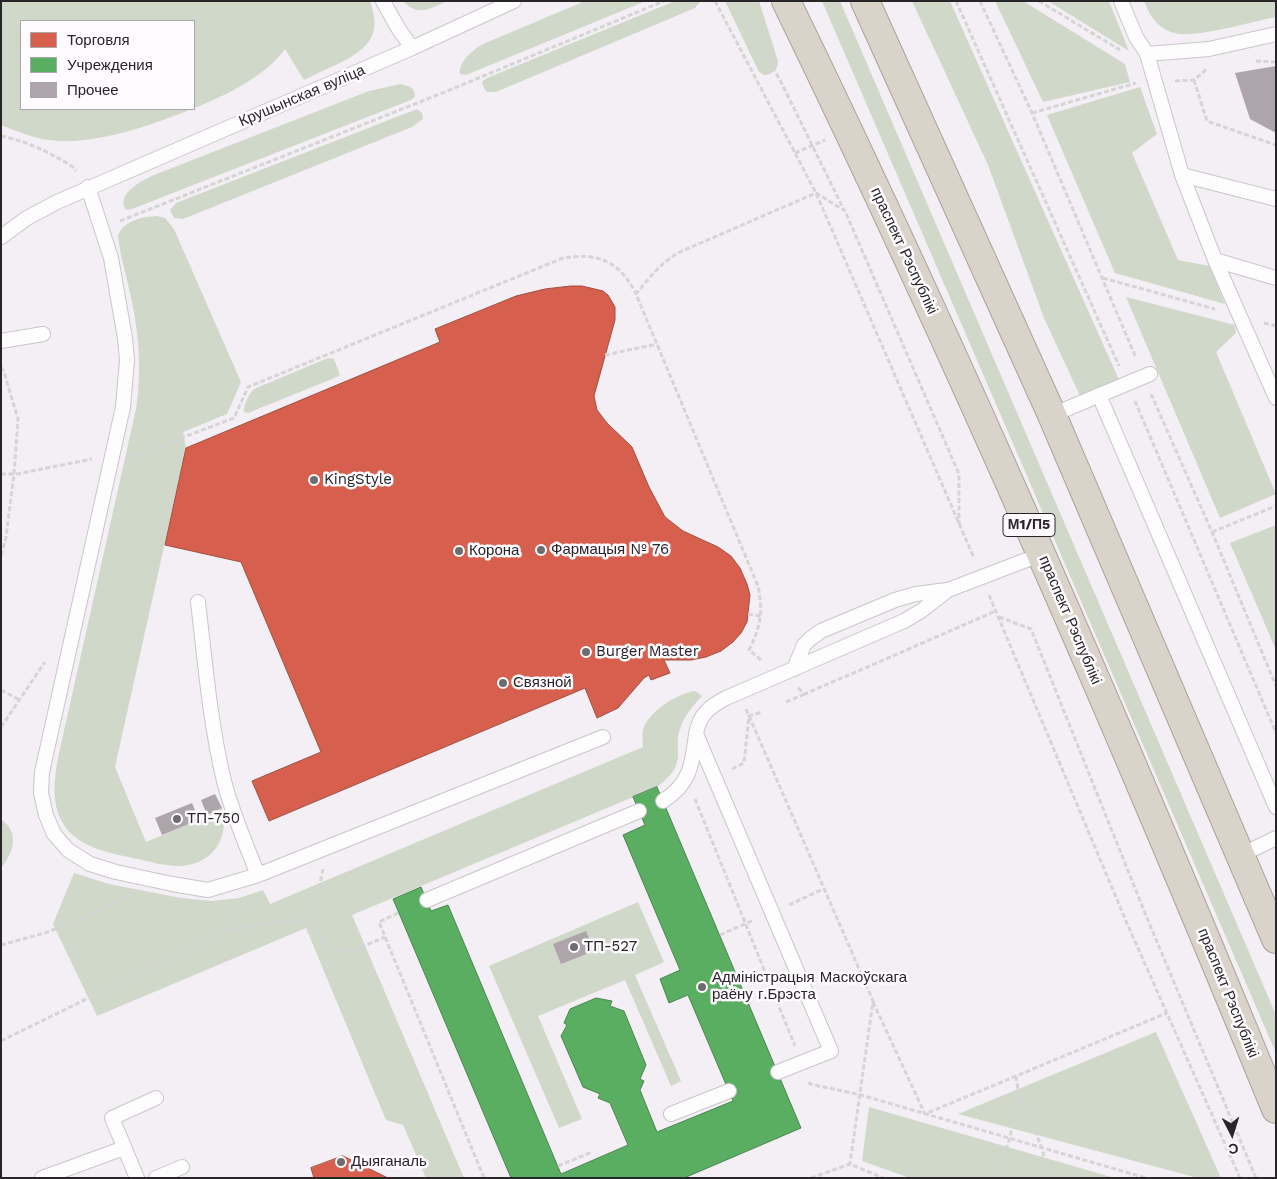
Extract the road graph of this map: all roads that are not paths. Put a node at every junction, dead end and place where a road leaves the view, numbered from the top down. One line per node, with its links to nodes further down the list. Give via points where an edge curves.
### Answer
1 (383, 1): 7 (lane)
2 (514, 1): 7 (lane, Крушынская вуліца)
3 (786, 1): 22 (highway, праспект Рэспублікі / М1/П5, via 849,130)
4 (865, 1): 21 (highway)
5 (1121, 1): 8 (lane)
6 (1276, 34): 8 (lane, via 1209,49)
7 (412, 48): 10 (lane, Крушынская вуліца)
8 (1147, 54): 9 (lane)
9 (1182, 176): 11 (lane); 13 (lane)
10 (88, 188): 12 (lane, Крушынская вуліца, via 27,218); 33 (lane, via 111,258 127,360 123,407 42,772 41,793 46,815 54,834 68,850 90,864 116,872 208,890)
11 (1276, 199)
12 (1, 237)
13 (1215, 260): 14 (lane); 17 (lane, via 1240,316)
14 (1276, 278)
15 (42, 334): 16 (lane)
16 (1, 341)
17 (1270, 370): 20 (lane)
18 (1147, 375): 19 (lane)
19 (1098, 395): 21 (lane); 29 (lane)
20 (1276, 398)
21 (1052, 415): 32 (highway)
22 (1042, 554): 23 (lane); 39 (highway, праспект Рэспублікі / М1/П5)
23 (948, 590): 25 (lane, via 904,621); 25 (lane, via 895,600 821,631 804,645)
24 (198, 602): 33 (lane, via 224,781 231,805)
25 (794, 669): 26 (lane, via 715,704 706,710 697,725)
26 (696, 734): 28 (lane, via 684,784); 36 (lane, via 831,1051)
27 (603, 737): 33 (lane)
28 (663, 801)
29 (1276, 807)
30 (639, 811): 34 (lane)
31 (1276, 838): 32 (lane)
32 (1241, 855): 35 (highway)
33 (263, 872)
34 (427, 900)
35 (1276, 940)
36 (778, 1072)
37 (729, 1091): 40 (lane)
38 (156, 1098): 41 (lane, via 112,1118)
39 (1276, 1109)
40 (671, 1114)
41 (124, 1148): 43 (lane); 44 (lane)
42 (182, 1167): 45 (lane)
43 (42, 1178)
44 (137, 1178)
45 (156, 1178)

